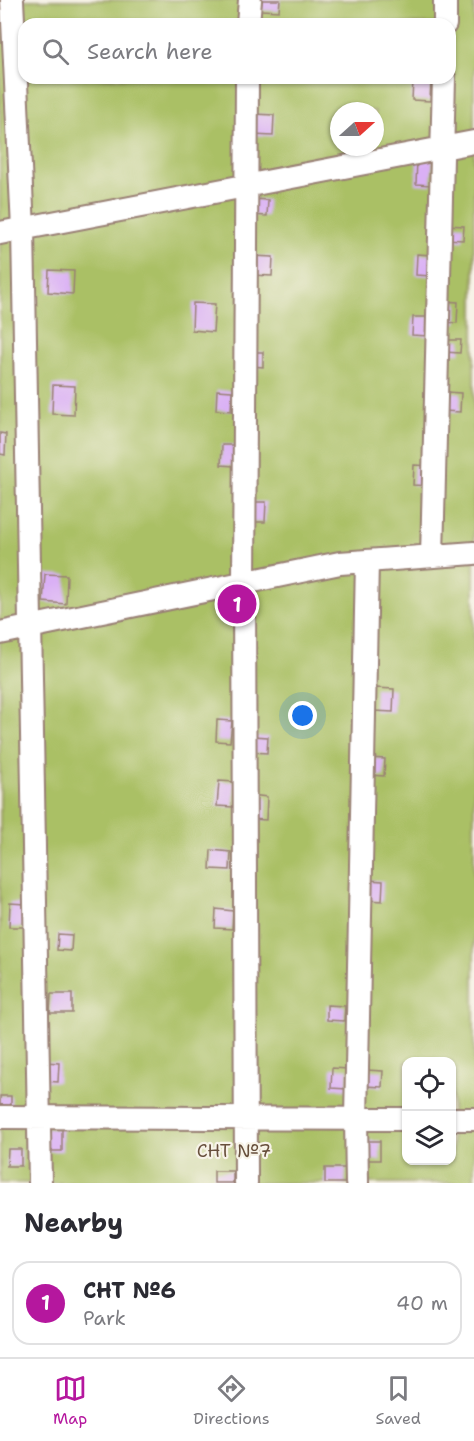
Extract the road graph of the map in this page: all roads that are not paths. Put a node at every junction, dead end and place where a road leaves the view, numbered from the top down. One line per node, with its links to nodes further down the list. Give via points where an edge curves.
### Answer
1 (12, 0): 11 (street)
2 (250, 0): 4 (street)
3 (445, 0): 5 (street)
4 (248, 18)
5 (445, 18)
6 (247, 84): 10 (street)
7 (444, 84): 9 (street)
8 (474, 141): 9 (street)
9 (444, 148): 10 (street); 14 (street)
10 (246, 186): 11 (street); 16 (street)
11 (23, 229): 12 (street); 17 (street)
12 (0, 233)
13 (474, 553): 14 (street)
14 (432, 556): 15 (street)
15 (367, 561): 16 (street); 22 (street)
16 (244, 582): 17 (street); 21 (street)
17 (31, 626): 18 (street); 20 (street)
18 (0, 633)
19 (0, 1117): 20 (street)
20 (39, 1118): 21 (street); 26 (street)
21 (245, 1118): 22 (street); 27 (street)
22 (356, 1119): 23 (street); 28 (street)
23 (402, 1119)
24 (456, 1119): 25 (street)
25 (474, 1119)
26 (40, 1183)
27 (246, 1183)
28 (357, 1183)

